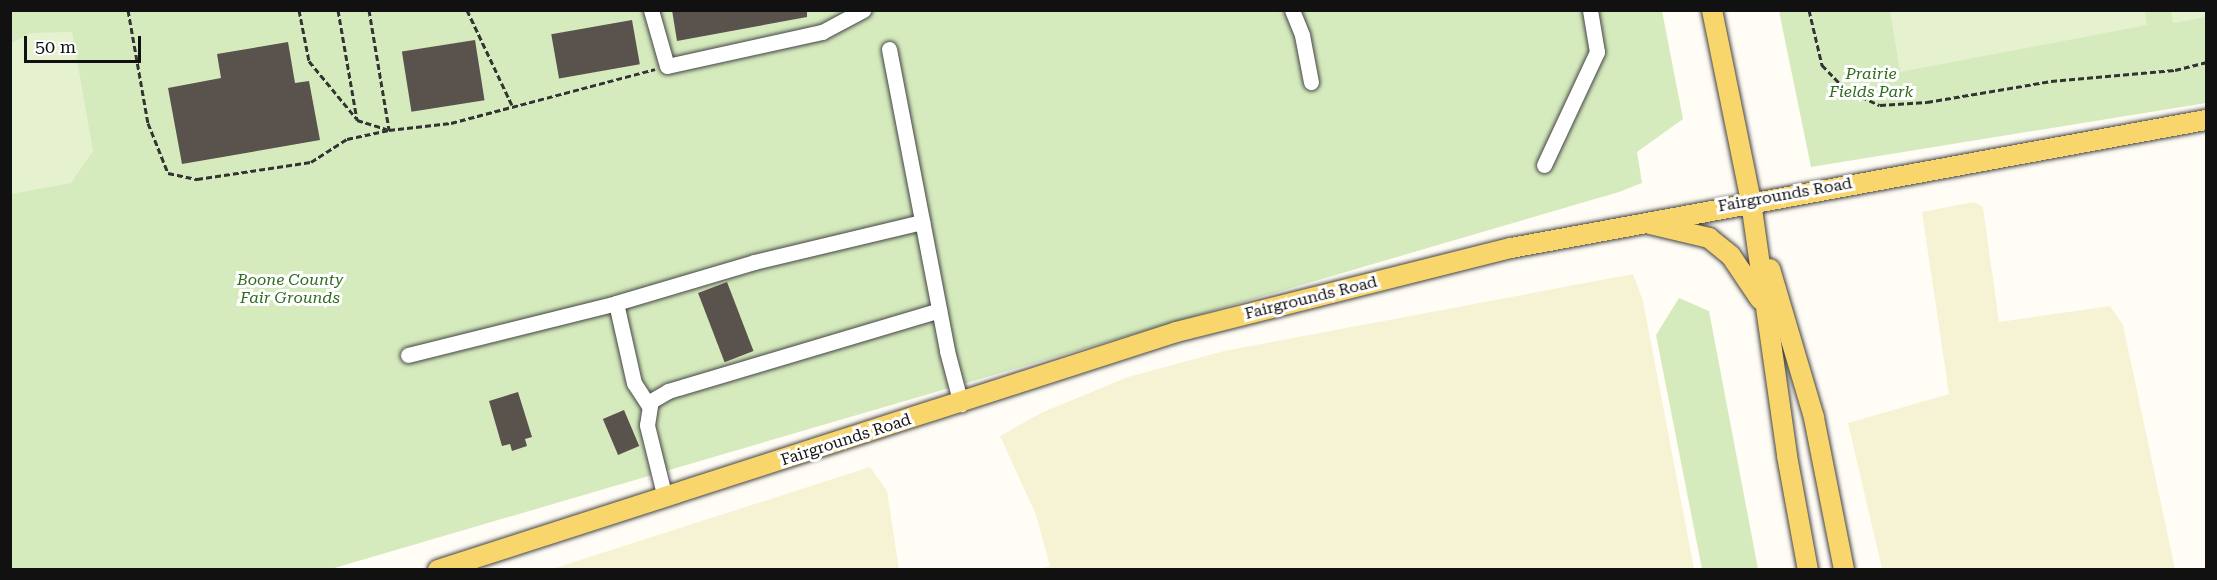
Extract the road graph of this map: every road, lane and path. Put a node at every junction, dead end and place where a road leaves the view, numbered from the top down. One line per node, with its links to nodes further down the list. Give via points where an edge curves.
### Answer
1 (128, 10): 19 (path, via 148,123 168,173 197,178 311,162 347,139)
2 (299, 10): 17 (path, via 309,61)
3 (338, 10): 17 (path)
4 (369, 10): 19 (path)
5 (467, 10): 16 (path)
6 (651, 10): 14 (lane)
7 (863, 10): 14 (lane, via 822,32)
8 (1292, 10): 15 (lane, via 1302,35)
9 (1590, 10): 20 (lane, via 1597,52)
10 (1712, 10): 21 (main road)
11 (1809, 10): 13 (path, via 1822,65 1845,89 1880,105 1927,102 2051,81 2175,70)
12 (889, 49): 22 (lane)
13 (2206, 62)
14 (667, 66): 16 (path)
15 (1311, 82)
16 (512, 105): 19 (path, via 451,123)
17 (357, 120): 19 (path)
18 (2206, 120): 21 (main road, Fairgrounds Road)
19 (389, 130)
20 (1544, 165)
21 (1751, 202): 23 (main road, Fairgrounds Road); 26 (main road); 33 (main road, via 1814,418)
22 (922, 222): 24 (lane, via 754,262); 25 (lane)
23 (1638, 222): 26 (main road, via 1709,238 1750,280); 28 (main road, Fairgrounds Road, via 1511,248 1176,332)
24 (616, 303): 27 (lane); 29 (lane, via 634,383)
25 (939, 310): 28 (lane); 29 (lane, via 668,391)
26 (1766, 312): 32 (main road)
27 (408, 355)
28 (961, 404): 30 (main road, Fairgrounds Road)
29 (649, 406): 30 (lane, via 647,425)
30 (665, 498): 31 (main road, Fairgrounds Road)
31 (438, 570)
32 (1808, 570)
33 (1844, 570)

